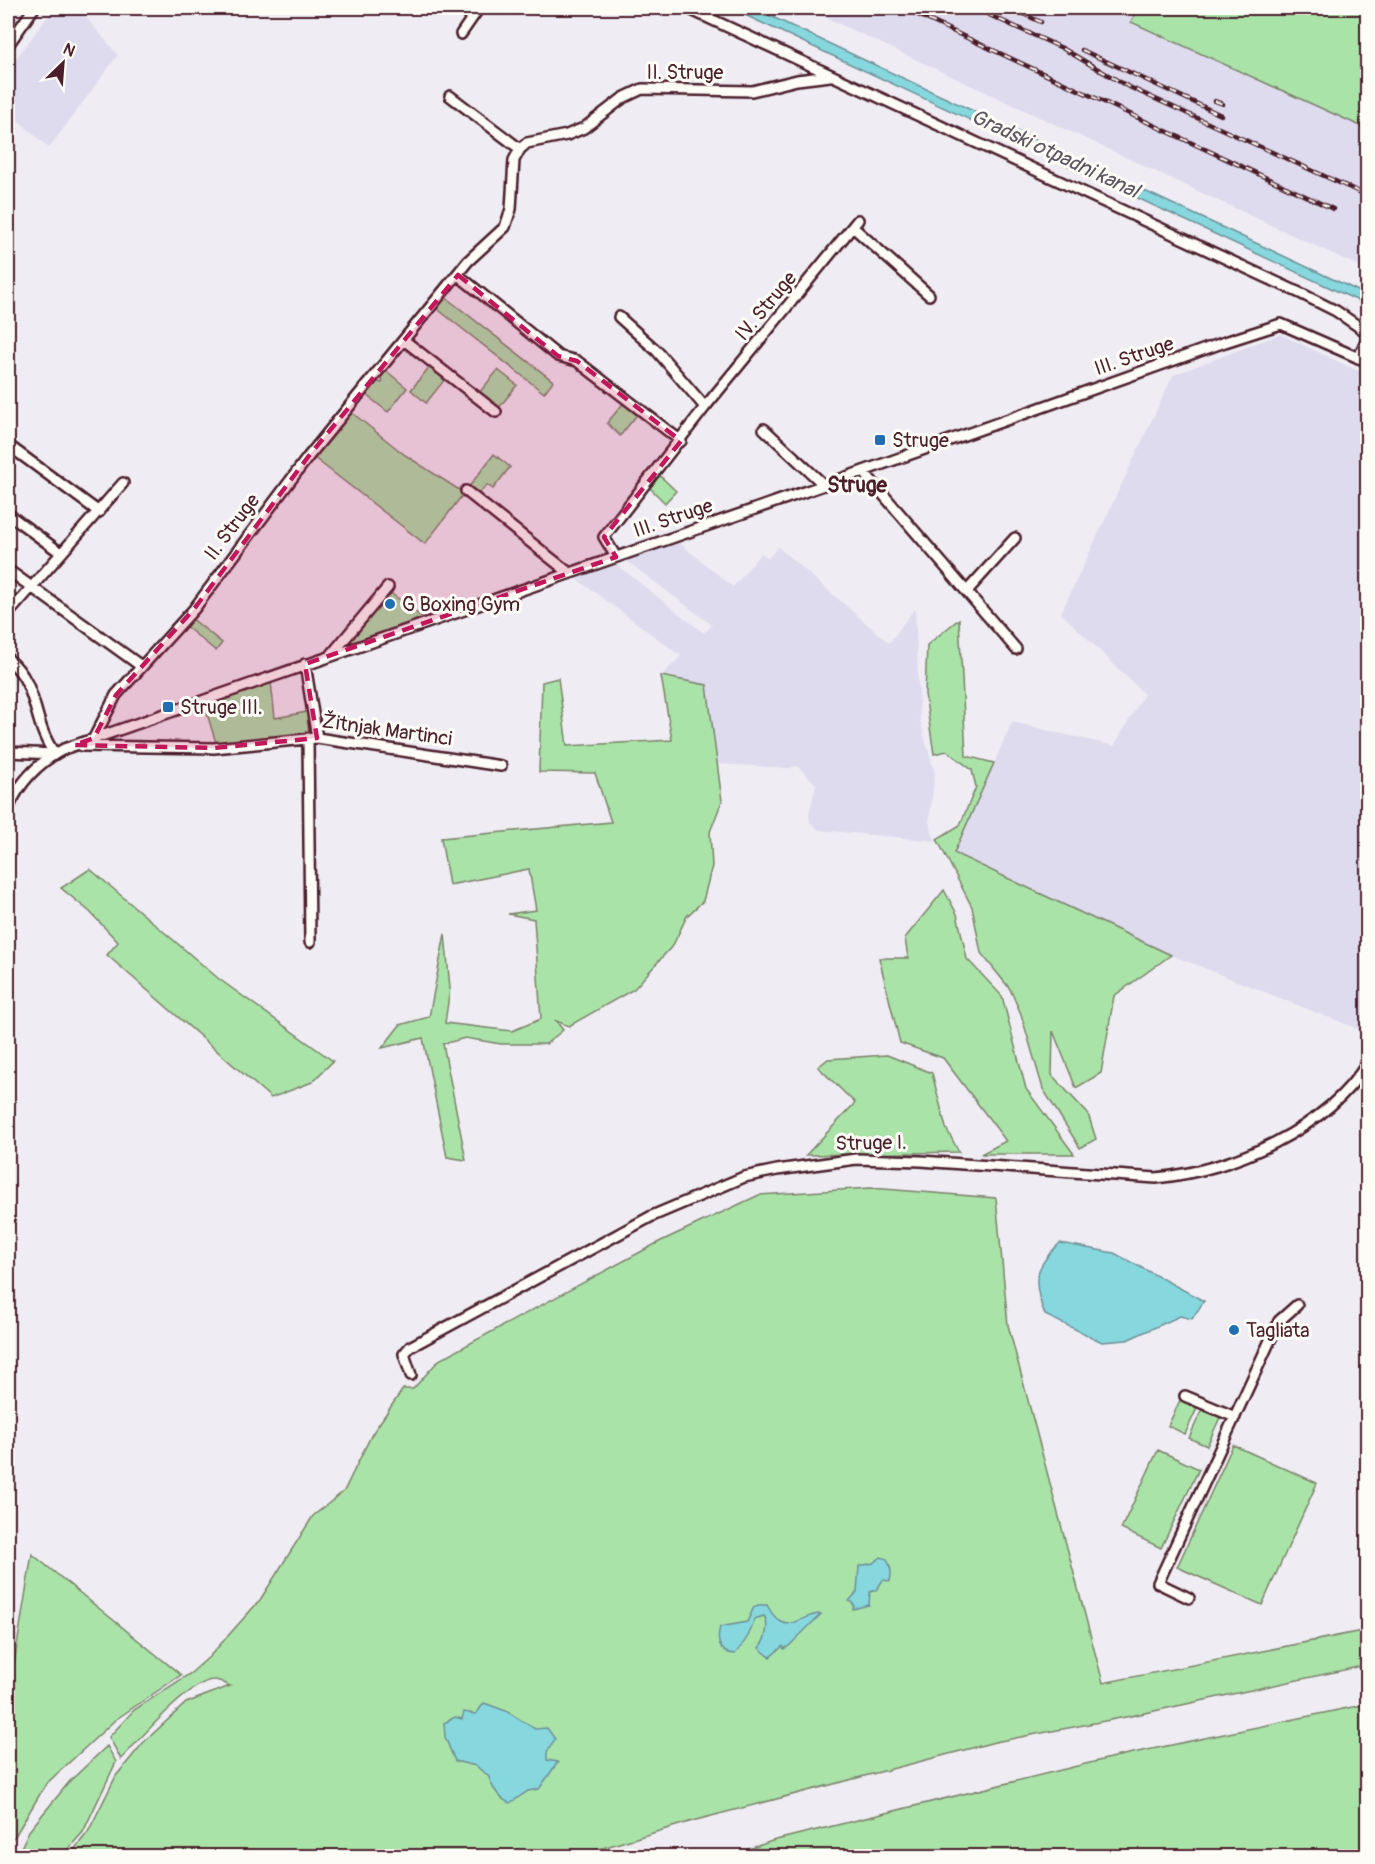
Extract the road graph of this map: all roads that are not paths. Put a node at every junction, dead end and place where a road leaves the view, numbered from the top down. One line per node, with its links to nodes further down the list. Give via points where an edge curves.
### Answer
1 (34, 8): 5 (street)
2 (479, 8): 4 (street)
3 (687, 8): 6 (street)
4 (461, 34)
5 (8, 45)
6 (794, 59): 7 (street); 8 (street)
7 (830, 76): 8 (street, II. Struge); 14 (street, via 1302,294)
8 (797, 80): 10 (street, II. Struge, via 752,91 642,89 623,98 584,128 527,143)
9 (450, 96): 10 (street)
10 (520, 149): 11 (street, II. Struge, via 512,169 508,220)
11 (458, 275): 16 (street, II. Struge); 21 (street, via 558,356 571,357)
12 (929, 295): 18 (street, IV. Struge, via 856,224)
13 (619, 317): 18 (street, via 657,351)
14 (1368, 333)
15 (1368, 338): 17 (street)
16 (405, 341): 19 (street); 42 (street, II. Struge, via 308,457 194,609)
17 (1363, 360): 23 (street, III. Struge, via 1281,324)
18 (705, 407): 21 (street, IV. Struge)
19 (496, 412)
20 (764, 429): 25 (street)
21 (681, 441): 31 (street, IV. Struge, via 604,537)
22 (8, 444): 27 (street)
23 (863, 471): 25 (street, III. Struge); 36 (street)
24 (123, 483): 27 (street)
25 (824, 486): 31 (street, III. Struge)
26 (466, 491): 33 (street)
27 (99, 512): 30 (street)
28 (8, 514): 30 (street)
29 (1015, 538): 36 (street)
30 (61, 553): 34 (street)
31 (616, 556): 33 (street, III. Struge)
32 (8, 570): 34 (street)
33 (568, 572): 39 (street, III. Struge)
34 (30, 586): 37 (street); 42 (street)
35 (388, 587): 39 (street)
36 (967, 591): 38 (street)
37 (8, 614)
38 (1016, 649)
39 (330, 656): 41 (street, III. Struge)
40 (8, 659): 47 (street, via 27,679 43,736)
41 (305, 664): 43 (street, III. Struge); 44 (street)
42 (141, 666): 43 (street, II. Struge, via 116,695)
43 (94, 738): 45 (street, III. Struge)
44 (312, 738): 45 (street, Žitnjak Martinci, via 214,748); 48 (street, Žitnjak Martinci); 50 (street)
45 (74, 745): 47 (street, Žitnjak Martinci)
46 (8, 752): 47 (street)
47 (55, 754): 49 (street, Žitnjak Martinci, via 26,779)
48 (501, 766)
49 (8, 808)
50 (310, 942)
51 (1368, 1062): 53 (street, Struge I., via 1317,1116 1279,1140 1243,1158 1177,1176 1156,1178 856,1159 744,1177 652,1216 410,1347 404,1354)
52 (1297, 1305): 55 (street, via 1279,1321)
53 (411, 1375)
54 (1185, 1396): 55 (street)
55 (1235, 1417): 56 (street, via 1158,1583)
56 (1190, 1598)

